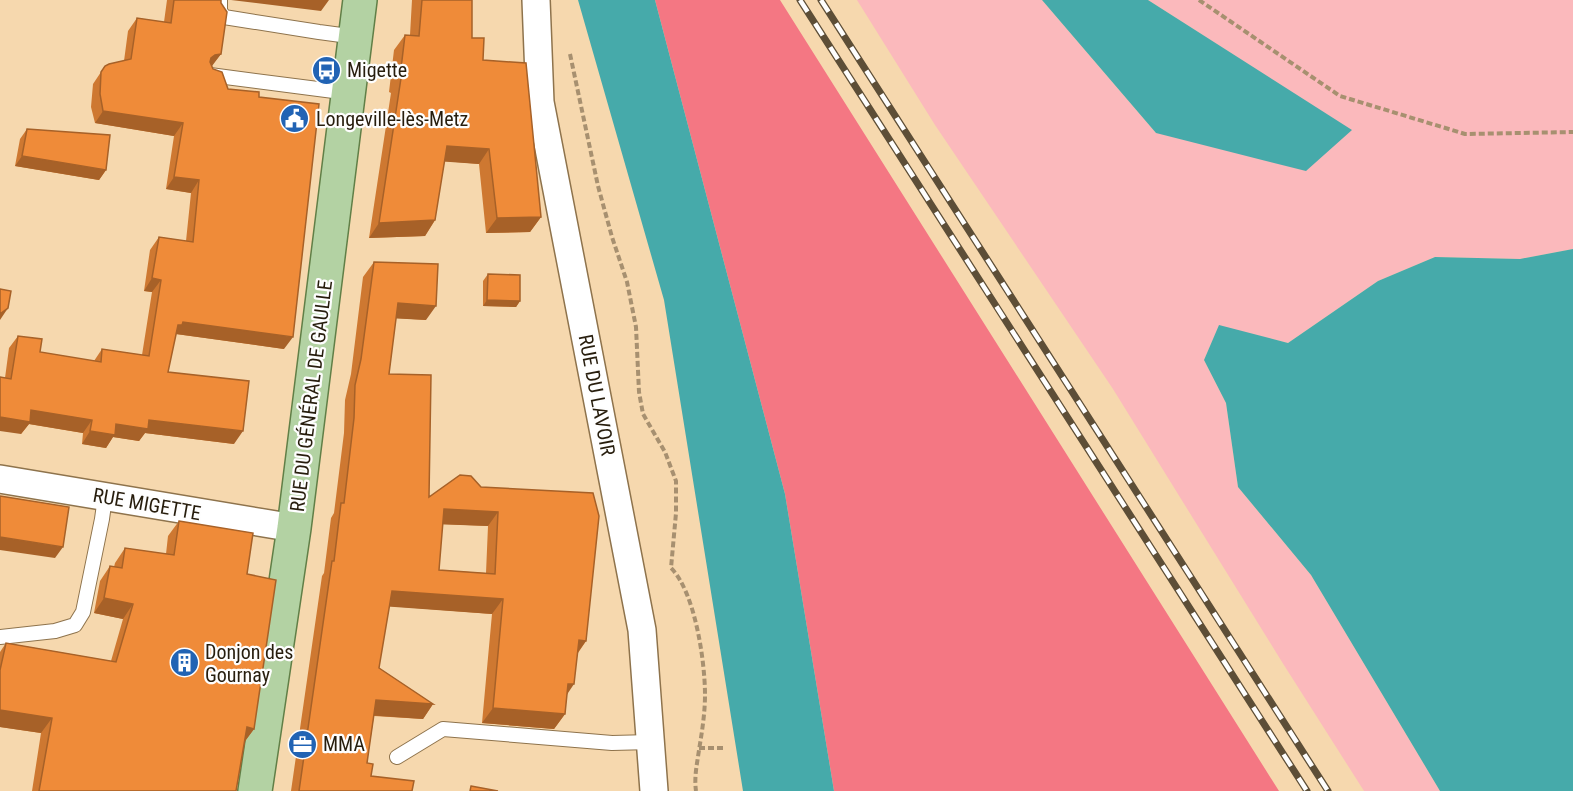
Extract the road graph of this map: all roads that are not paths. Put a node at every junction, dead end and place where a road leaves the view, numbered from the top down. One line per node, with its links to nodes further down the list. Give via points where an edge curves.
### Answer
1 (220, 0): 4 (lane, via 224,17)
2 (360, 0): 4 (main road, RUE DU GÉNÉRAL DE GAULLE)
3 (536, 0): 11 (street, RUE DU LAVOIR, via 540,102 642,630)
4 (356, 37): 6 (main road, RUE DU GÉNÉRAL DE GAULLE)
5 (210, 75): 6 (lane)
6 (349, 93): 9 (main road, RUE DU GÉNÉRAL DE GAULLE)
7 (0, 480): 8 (street, RUE MIGETTE)
8 (105, 497): 9 (street, RUE MIGETTE); 10 (lane, via 83,612 75,624)
9 (294, 528): 13 (main road, RUE DU GÉNÉRAL DE GAULLE)
10 (0, 637)
11 (651, 742): 12 (lane, via 612,743 443,729); 14 (street, RUE DU LAVOIR)
12 (397, 757)
13 (255, 791)
14 (654, 791)

